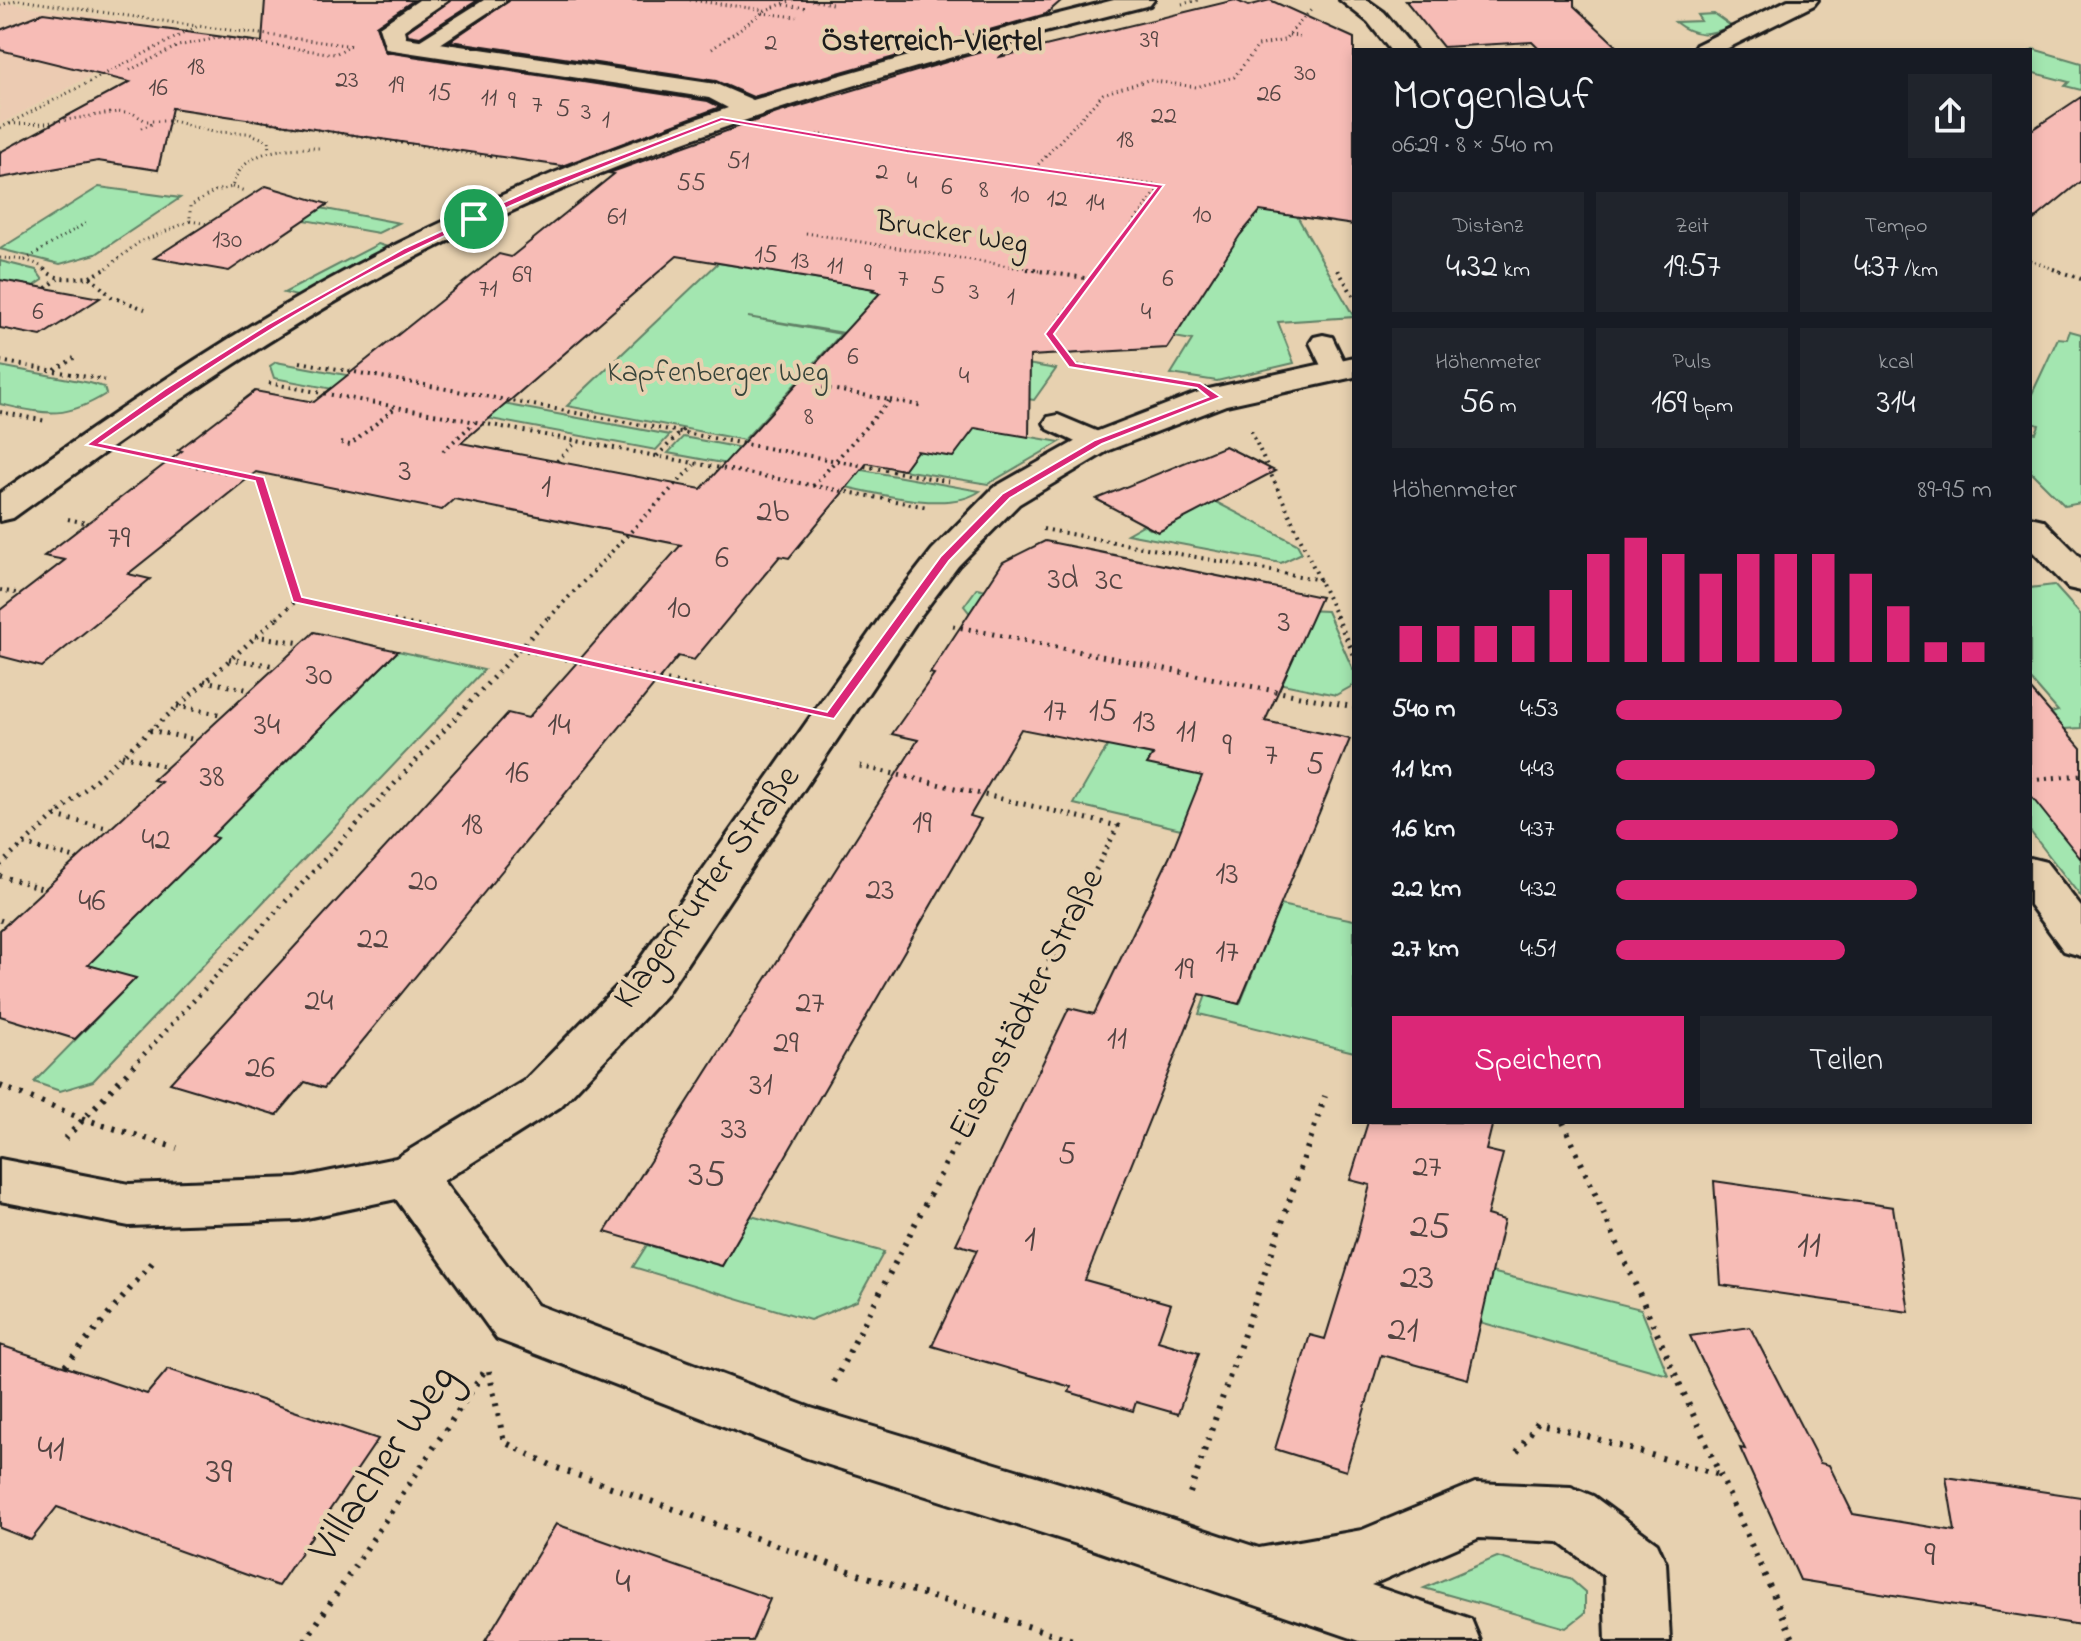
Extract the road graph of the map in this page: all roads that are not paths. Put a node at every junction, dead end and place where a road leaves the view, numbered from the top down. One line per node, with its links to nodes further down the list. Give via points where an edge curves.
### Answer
1 (436, 0): 6 (street, via 393,36)
2 (497, 0): 6 (lane)
3 (1142, 0): 9 (street)
4 (1353, 0): 7 (street, via 1376,17)
5 (1806, 0): 8 (street)
6 (421, 48): 9 (street, via 716,92)
7 (1401, 48)
8 (1709, 48)
9 (749, 108): 13 (street, via 583,171 408,250 200,370)
10 (1337, 360): 12 (street, Klagenfurter Straße)
11 (1058, 423): 12 (lane)
12 (1098, 442): 19 (street, Klagenfurter Straße, via 995,507 945,558 648,984 542,1094)
13 (0, 510)
14 (2081, 528): 16 (street)
15 (2032, 530): 16 (street)
16 (2073, 572)
17 (2032, 876): 18 (street)
18 (2081, 940)
19 (409, 1176): 20 (street, Klagenfurter Straße, via 297,1199 129,1205); 21 (street, via 517,1322 807,1432)
20 (11, 1184)
21 (1260, 1577): 22 (street); 23 (street, via 1367,1558 1475,1510 1571,1515 1635,1563)
22 (1448, 1641)
23 (1638, 1641)

